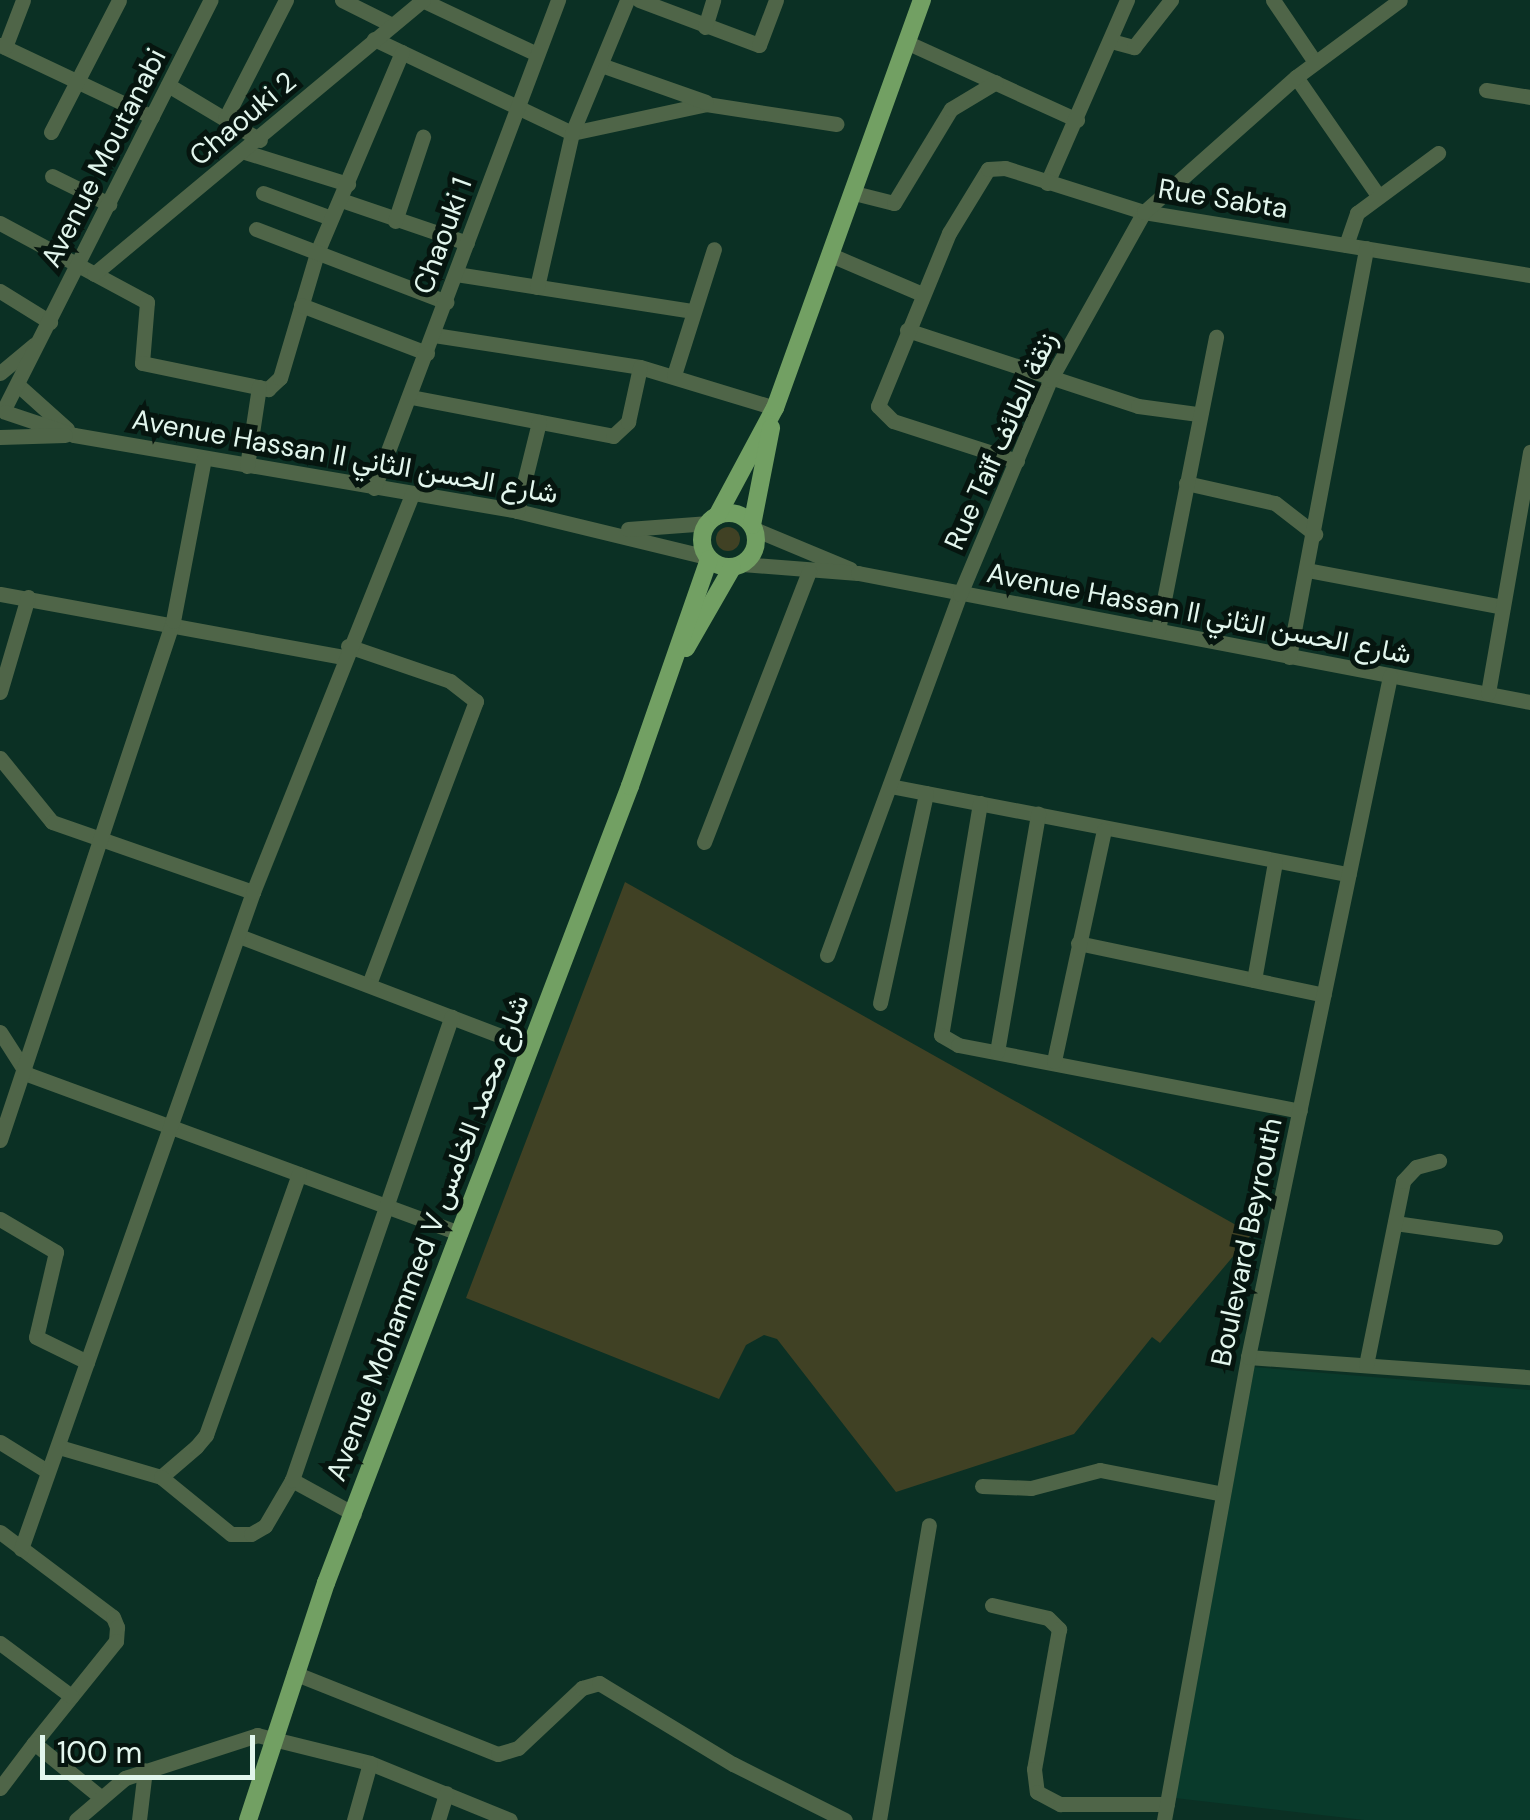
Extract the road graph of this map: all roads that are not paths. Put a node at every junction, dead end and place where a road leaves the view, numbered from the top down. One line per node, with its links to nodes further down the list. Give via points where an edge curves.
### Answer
1 (23, 0): 21 (street)
2 (120, 0): 28 (street)
3 (211, 0): 29 (street, Avenue Moutanabi)
4 (286, 0): 35 (street)
5 (342, 0): 16 (street)
6 (423, 0): 16 (street, Chaouki 2); 23 (street)
7 (558, 0): 23 (street, Chaouki 1)
8 (713, 0): 17 (street)
9 (776, 0): 17 (street, via 758,45)
10 (922, 0): 20 (main road)
11 (1127, 0): 19 (street)
12 (1171, 0): 19 (street, via 1134,47)
13 (1273, 0): 24 (street)
14 (1400, 0): 24 (street, Rue Taïf زنقة الطائف)
15 (638, 1): 17 (street); 25 (street)
16 (392, 25): 18 (street, Chaouki 2)
17 (705, 27)
18 (374, 40): 22 (street); 41 (street, Chaouki 2)
19 (1111, 41): 36 (street)
20 (906, 42): 27 (street); 48 (main road)
21 (3, 46): 28 (street)
22 (402, 52): 33 (street); 46 (street)
23 (538, 54): 33 (street, Chaouki 1)
24 (1315, 62): 26 (street, Rue Taïf زنقة الطائف)
25 (601, 65): 32 (street); 39 (street)
26 (1296, 77): 49 (street); 51 (street, Rue Taïf زنقة الطائف)
27 (996, 82): 36 (street); 48 (street, via 951,109 904,192 886,204)
28 (78, 85): 34 (street); 38 (street)
29 (168, 85): 34 (street, Avenue Moutanabi); 35 (street)
30 (1486, 90): 31 (street)
31 (1530, 97)
32 (712, 104): 37 (street); 39 (street)
33 (516, 109): 39 (street); 56 (street, Chaouki 1)
34 (152, 117): 50 (street, Avenue Moutanabi)
35 (225, 119): 41 (street)
36 (1077, 120): 45 (street)
37 (836, 124)
38 (52, 132)
39 (572, 133): 66 (street)
40 (423, 137): 53 (street)
41 (260, 140): 42 (street, Chaouki 2)
42 (244, 152): 46 (street); 63 (street, Chaouki 2)
43 (1438, 154): 49 (street)
44 (52, 176): 50 (street)
45 (1047, 183): 51 (street, Rue Sabta); 68 (street, Rue Sabta, via 988,169)
46 (345, 192): 52 (street); 53 (street)
47 (263, 193): 52 (street)
48 (854, 193): 61 (main road)
49 (1376, 194): 57 (street, via 1357,213)
50 (109, 204): 62 (street, Avenue Moutanabi)
51 (1144, 212): 57 (street, Rue Sabta); 81 (street, Rue Taïf زنقة الطائف)
52 (331, 218): 59 (street)
53 (395, 220): 56 (street)
54 (0, 223): 62 (street)
55 (256, 229): 59 (street)
56 (467, 244): 64 (street, Chaouki 1)
57 (1346, 244): 58 (street, Rue Sabta)
58 (1366, 248): 65 (street, Rue Sabta); 102 (street)
59 (318, 250): 69 (street); 70 (street)
60 (714, 250): 71 (street)
61 (831, 255): 68 (street); 86 (main road)
62 (78, 266): 63 (street); 72 (street, Avenue Moutanabi)
63 (94, 274): 83 (street, via 146,302 142,363)
64 (456, 274): 66 (street); 69 (street, Chaouki 1)
65 (1530, 276)
66 (537, 287): 71 (street)
67 (0, 290): 72 (street)
68 (922, 294): 73 (street)
69 (446, 302): 74 (street, Chaouki 1)
70 (301, 304): 77 (street); 83 (street, via 280,378)
71 (694, 311): 80 (street)
72 (50, 322): 76 (street, Avenue Moutanabi)
73 (908, 330): 81 (street); 93 (street, via 880,399 881,412)
74 (434, 334): 77 (street, Chaouki 1); 78 (street)
75 (1216, 337): 87 (street)
76 (42, 338): 79 (street); 82 (street, Avenue Moutanabi)
77 (427, 354): 84 (street, Chaouki 1)
78 (640, 367): 80 (street); 88 (street, via 624,430 613,436)
79 (3, 368)
80 (674, 376): 86 (street)
81 (1050, 380): 87 (street, via 1138,406); 93 (street, Rue Taïf زنقة الطائف)
82 (18, 385): 85 (street, Avenue Moutanabi); 89 (street)
83 (260, 387): 94 (street)
84 (411, 397): 88 (street); 96 (street, Chaouki 1)
85 (3, 407): 89 (street); 90 (street, Avenue Moutanabi)
86 (775, 408): 99 (main road); 100 (main road)
87 (1198, 414): 95 (street)
88 (539, 422): 98 (street)
89 (74, 435): 90 (street); 92 (street, Avenue Hassan II شارع الحسن الثاني)
90 (0, 437)
91 (1530, 452): 111 (street)
92 (204, 459): 94 (street, Avenue Hassan II شارع الحسن الثاني); 112 (street)
93 (1017, 460): 109 (street, Rue Taïf زنقة الطائف)
94 (247, 466): 96 (street, Avenue Hassan II شارع الحسن الثاني)
95 (1186, 483): 102 (street, via 1276,503); 113 (street)
96 (374, 488): 97 (street, Avenue Hassan II شارع الحسن الثاني)
97 (412, 494): 98 (street, Avenue Hassan II شارع الحسن الثاني); 114 (street)
98 (518, 511): 101 (street, Avenue Hassan II شارع الحسن الثاني)
99 (713, 520): 100 (main road, via 740,515); 101 (street, Avenue Hassan II شارع الحسن الثاني); 103 (main road, via 702,536)
100 (753, 527): 104 (main road, via 756,545); 107 (street, Avenue Hassan II شارع الحسن الثاني)
101 (607, 529): 103 (street, Avenue Hassan II شارع الحسن الثاني)
102 (1314, 534): 105 (street)
103 (708, 558): 104 (main road); 117 (main road)
104 (737, 566): 106 (street, Avenue Hassan II شارع الحسن الثاني); 117 (main road)
105 (1307, 570): 111 (street); 115 (street)
106 (809, 571): 107 (street, Avenue Hassan II شارع الحسن الثاني); 128 (street)
107 (858, 573): 109 (street, Avenue Hassan II شارع الحسن الثاني)
108 (0, 594): 110 (street)
109 (960, 594): 113 (street, Avenue Hassan II شارع الحسن الثاني); 122 (street, Rue Taïf زنقة الطائف)
110 (28, 596): 112 (street); 118 (street)
111 (1503, 607): 119 (street)
112 (174, 622): 114 (street); 127 (street)
113 (1158, 630): 115 (street, Avenue Hassan II شارع الحسن الثاني)
114 (346, 651): 131 (street); 136 (street, via 450,681 476,701)
115 (1289, 657): 116 (street, Avenue Hassan II شارع الحسن الثاني)
116 (1390, 676): 119 (street, Avenue Hassan II شارع الحسن الثاني); 130 (street, Boulevard Beyrouth)
117 (668, 679): 141 (main road, Avenue Mohammed V شارع محمد الخامس)
118 (0, 692)
119 (1488, 694): 120 (street, Avenue Hassan II شارع الحسن الثاني)
120 (1530, 702)
121 (2, 767): 127 (street, via 46,818)
122 (890, 786): 123 (street); 134 (street, Rue Taïf زنقة الطائف)
123 (926, 792): 124 (street); 138 (street)
124 (980, 803): 125 (street); 142 (street, via 938,1024 952,1043)
125 (1038, 814): 126 (street); 142 (street)
126 (1104, 830): 129 (street); 133 (street)
127 (104, 841): 131 (street); 144 (street)
128 (704, 842)
129 (1275, 862): 130 (street); 135 (street)
130 (1349, 874): 137 (street, Boulevard Beyrouth)
131 (254, 892): 132 (street)
132 (239, 936): 136 (street); 146 (street)
133 (1078, 943): 135 (street); 143 (street)
134 (828, 955)
135 (1254, 980): 137 (street)
136 (370, 984): 139 (street)
137 (1324, 995): 145 (street, Boulevard Beyrouth)
138 (880, 1003)
139 (451, 1017): 141 (street); 150 (street)
140 (0, 1032): 144 (street)
141 (530, 1046): 153 (main road, Avenue Mohammed V شارع محمد الخامس)
142 (997, 1052): 143 (street)
143 (1054, 1061): 145 (street)
144 (27, 1074): 146 (street); 147 (street)
145 (1300, 1111): 155 (street, Boulevard Beyrouth)
146 (172, 1126): 149 (street); 156 (street)
147 (0, 1140)
148 (1439, 1162): 152 (street, via 1408,1174)
149 (298, 1174): 150 (street); 162 (street, via 206,1434)
150 (383, 1205): 153 (street); 163 (street)
151 (0, 1219): 156 (street, via 56,1252 36,1337)
152 (1394, 1224): 154 (street); 157 (street)
153 (458, 1234): 166 (main road, Avenue Mohammed V شارع محمد الخامس)
154 (1495, 1237)
155 (1248, 1357): 157 (street); 165 (street, Boulevard Beyrouth)
156 (88, 1362): 160 (street)
157 (1366, 1365): 158 (street)
158 (1530, 1376)
159 (0, 1442): 161 (street)
160 (58, 1447): 161 (street); 162 (street)
161 (47, 1472): 169 (street)
162 (161, 1477): 163 (street, via 231,1534 265,1526)
163 (292, 1480): 166 (street)
164 (982, 1486): 165 (street, via 1031,1488 1100,1470)
165 (1223, 1494): 181 (street, Boulevard Beyrouth)
166 (354, 1514): 172 (main road, Avenue Mohammed V شارع محمد الخامس)
167 (929, 1525): 189 (street)
168 (0, 1532): 169 (street)
169 (21, 1549): 173 (street, via 117,1627 116,1641)
170 (992, 1605): 181 (street, via 1048,1618 1059,1629 1034,1769 1038,1792 1060,1804)
171 (2, 1649): 173 (street)
172 (294, 1673): 174 (main road, Avenue Mohammed V شارع محمد الخامس); 188 (street, via 498,1754 518,1748 582,1688 599,1684 733,1764)
173 (71, 1696): 175 (street)
174 (272, 1736): 176 (street); 177 (street, via 229,1740); 184 (main road, Avenue Mohammed V شارع محمد الخامس)
175 (34, 1743): 178 (street); 180 (street)
176 (370, 1763): 179 (street); 185 (street)
177 (144, 1770): 180 (street); 183 (street)
178 (0, 1788)
179 (446, 1793): 186 (street); 187 (street)
180 (98, 1796): 182 (street)
181 (1165, 1812)
182 (76, 1820)
183 (138, 1820)
184 (248, 1820)
185 (354, 1820)
186 (438, 1820)
187 (510, 1820)
188 (845, 1820)
189 (880, 1820)

